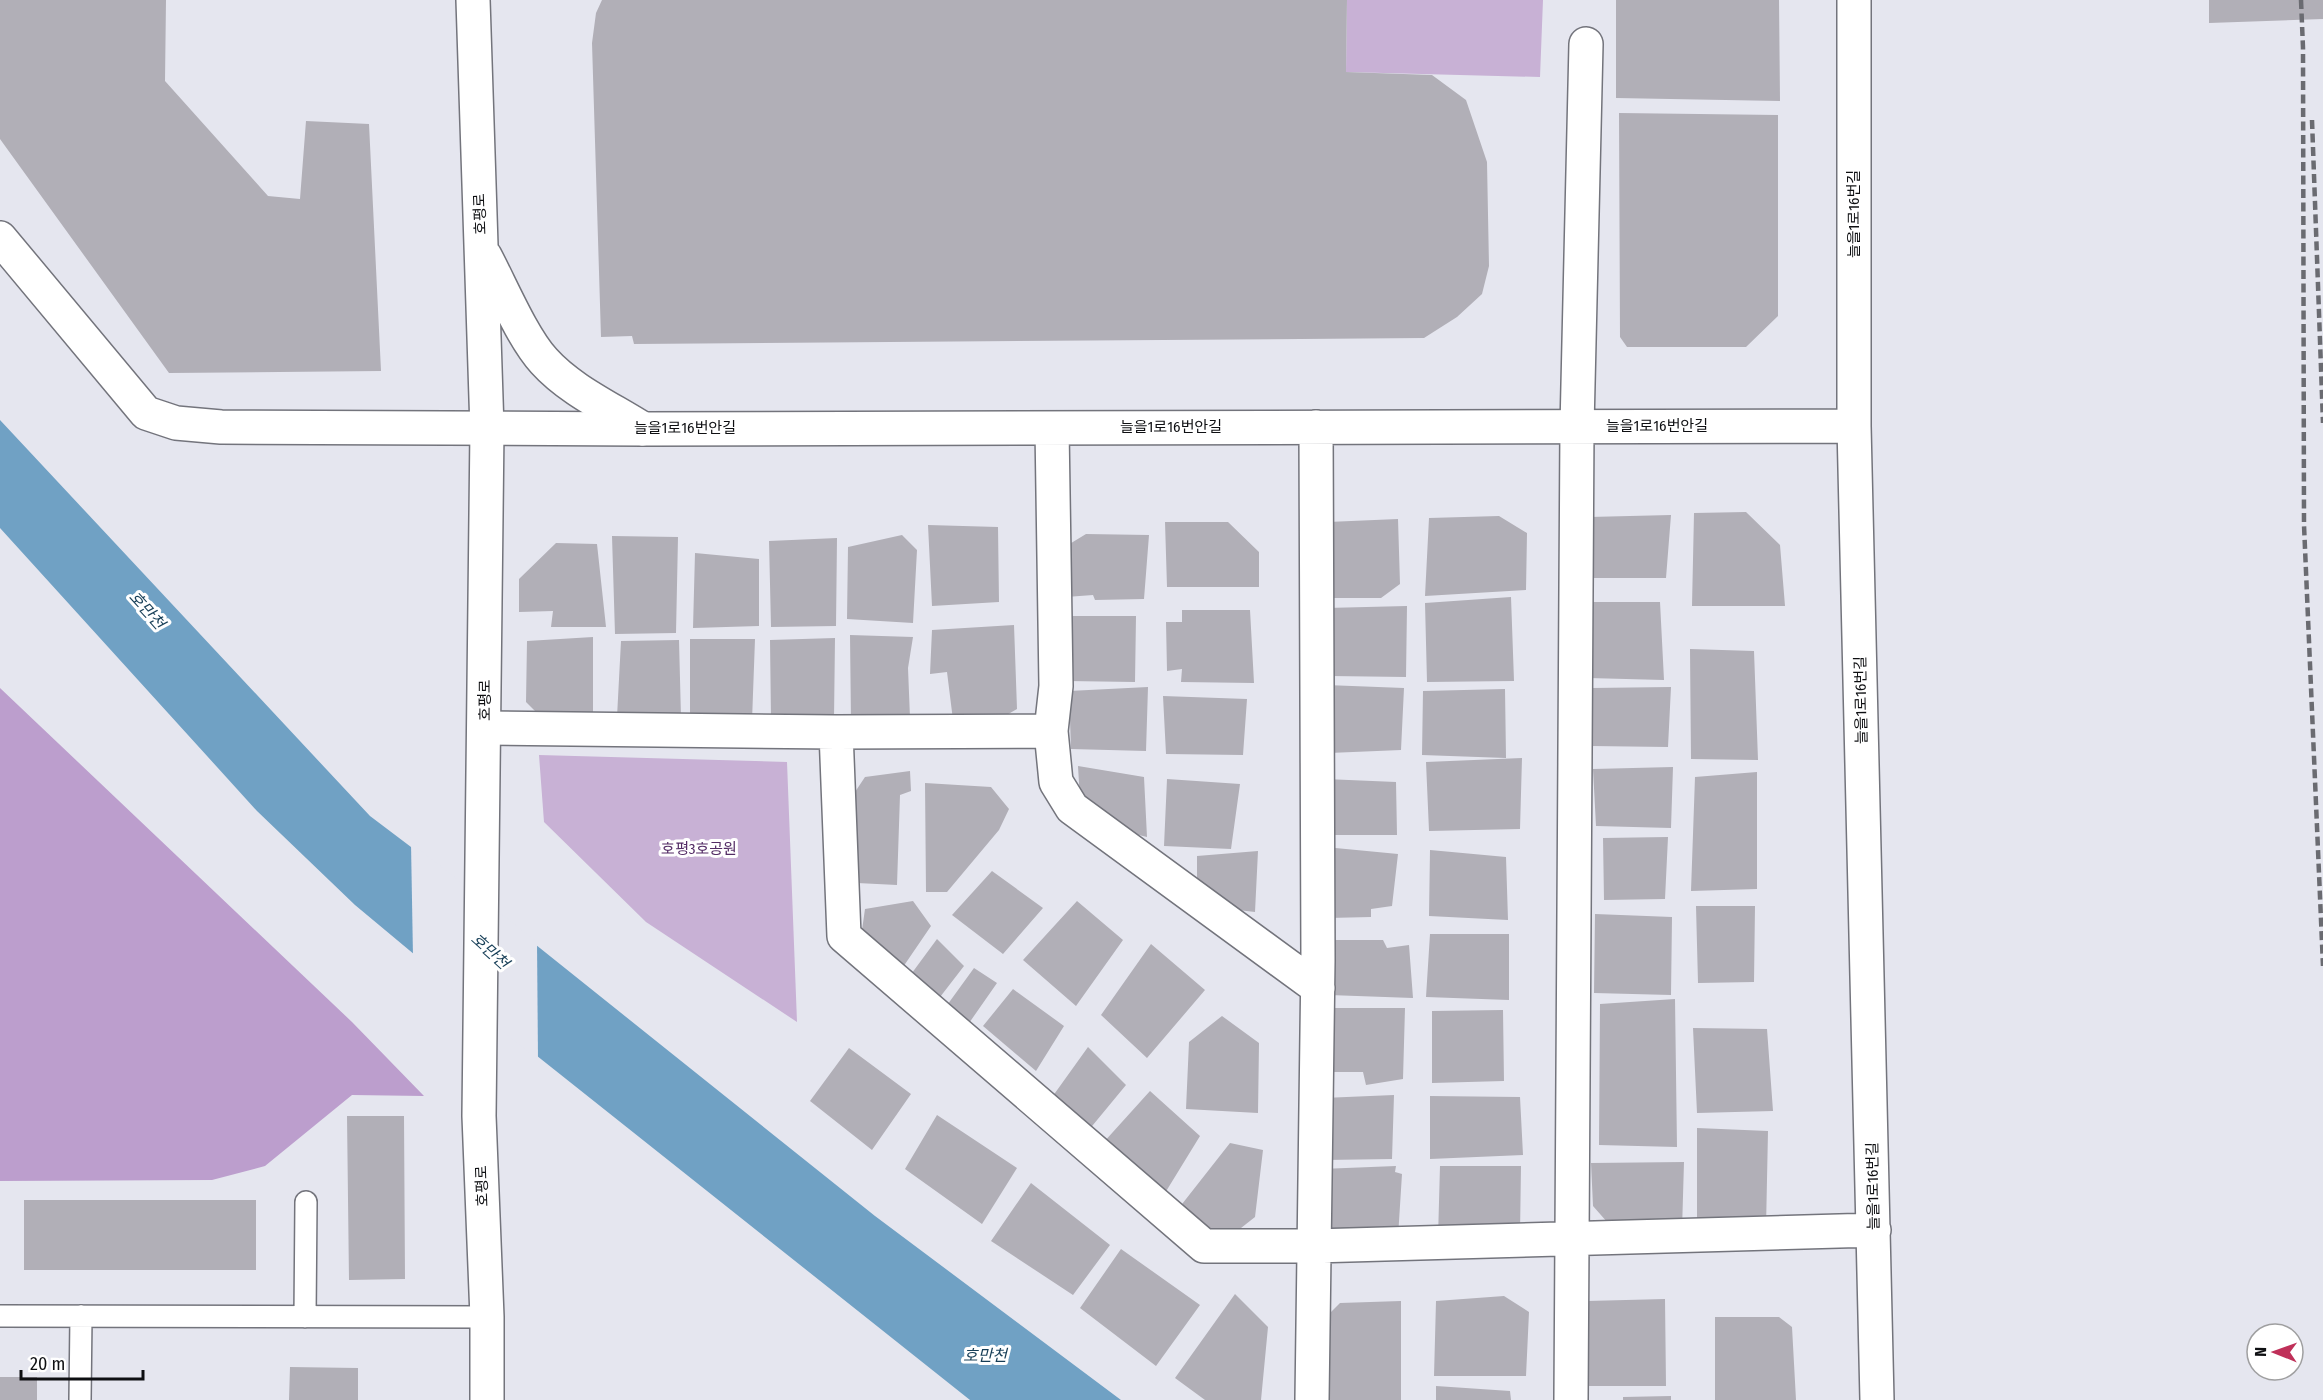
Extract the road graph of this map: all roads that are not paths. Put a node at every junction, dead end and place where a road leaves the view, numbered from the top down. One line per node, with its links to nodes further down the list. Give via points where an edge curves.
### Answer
1 (473, 0): 5 (street, 호평로)
2 (1854, 0): 6 (street, 늘을1로16번길)
3 (1586, 44): 8 (street)
4 (0, 238): 10 (street, 늘을1로16번안길, via 146,413 176,423 221,427)
5 (481, 248): 10 (street, 호평로); 11 (street, via 543,360 564,380)
6 (1854, 426): 8 (street, 늘을1로16번안길); 17 (street, 늘을1로16번길)
7 (1316, 427): 8 (street, 늘을1로16번안길); 9 (street, 늘을1로16번안길); 15 (street)
8 (1577, 427): 18 (street)
9 (1052, 428): 11 (street, 늘을1로16번안길); 13 (street, via 1056,686)
10 (488, 429): 11 (street, 늘을1로16번안길); 12 (street, 호평로)
11 (643, 429)
12 (485, 728): 14 (street); 23 (street, 호평로, via 479,1116)
13 (1051, 731): 14 (street); 15 (street, via 1056,782 1072,808)
14 (836, 732): 19 (street, via 844,936 1204,1246)
15 (1318, 988): 19 (street)
16 (306, 1202): 22 (lane)
17 (1874, 1230): 18 (street); 28 (street, 늘을1로16번길)
18 (1571, 1240): 19 (street); 27 (street)
19 (1314, 1246): 26 (street)
20 (0, 1316): 21 (lane)
21 (81, 1316): 22 (lane); 24 (lane)
22 (305, 1317): 23 (lane)
23 (487, 1317): 25 (street, 호평로)
24 (80, 1400)
25 (487, 1400)
26 (1312, 1400)
27 (1572, 1400)
28 (1877, 1400)

